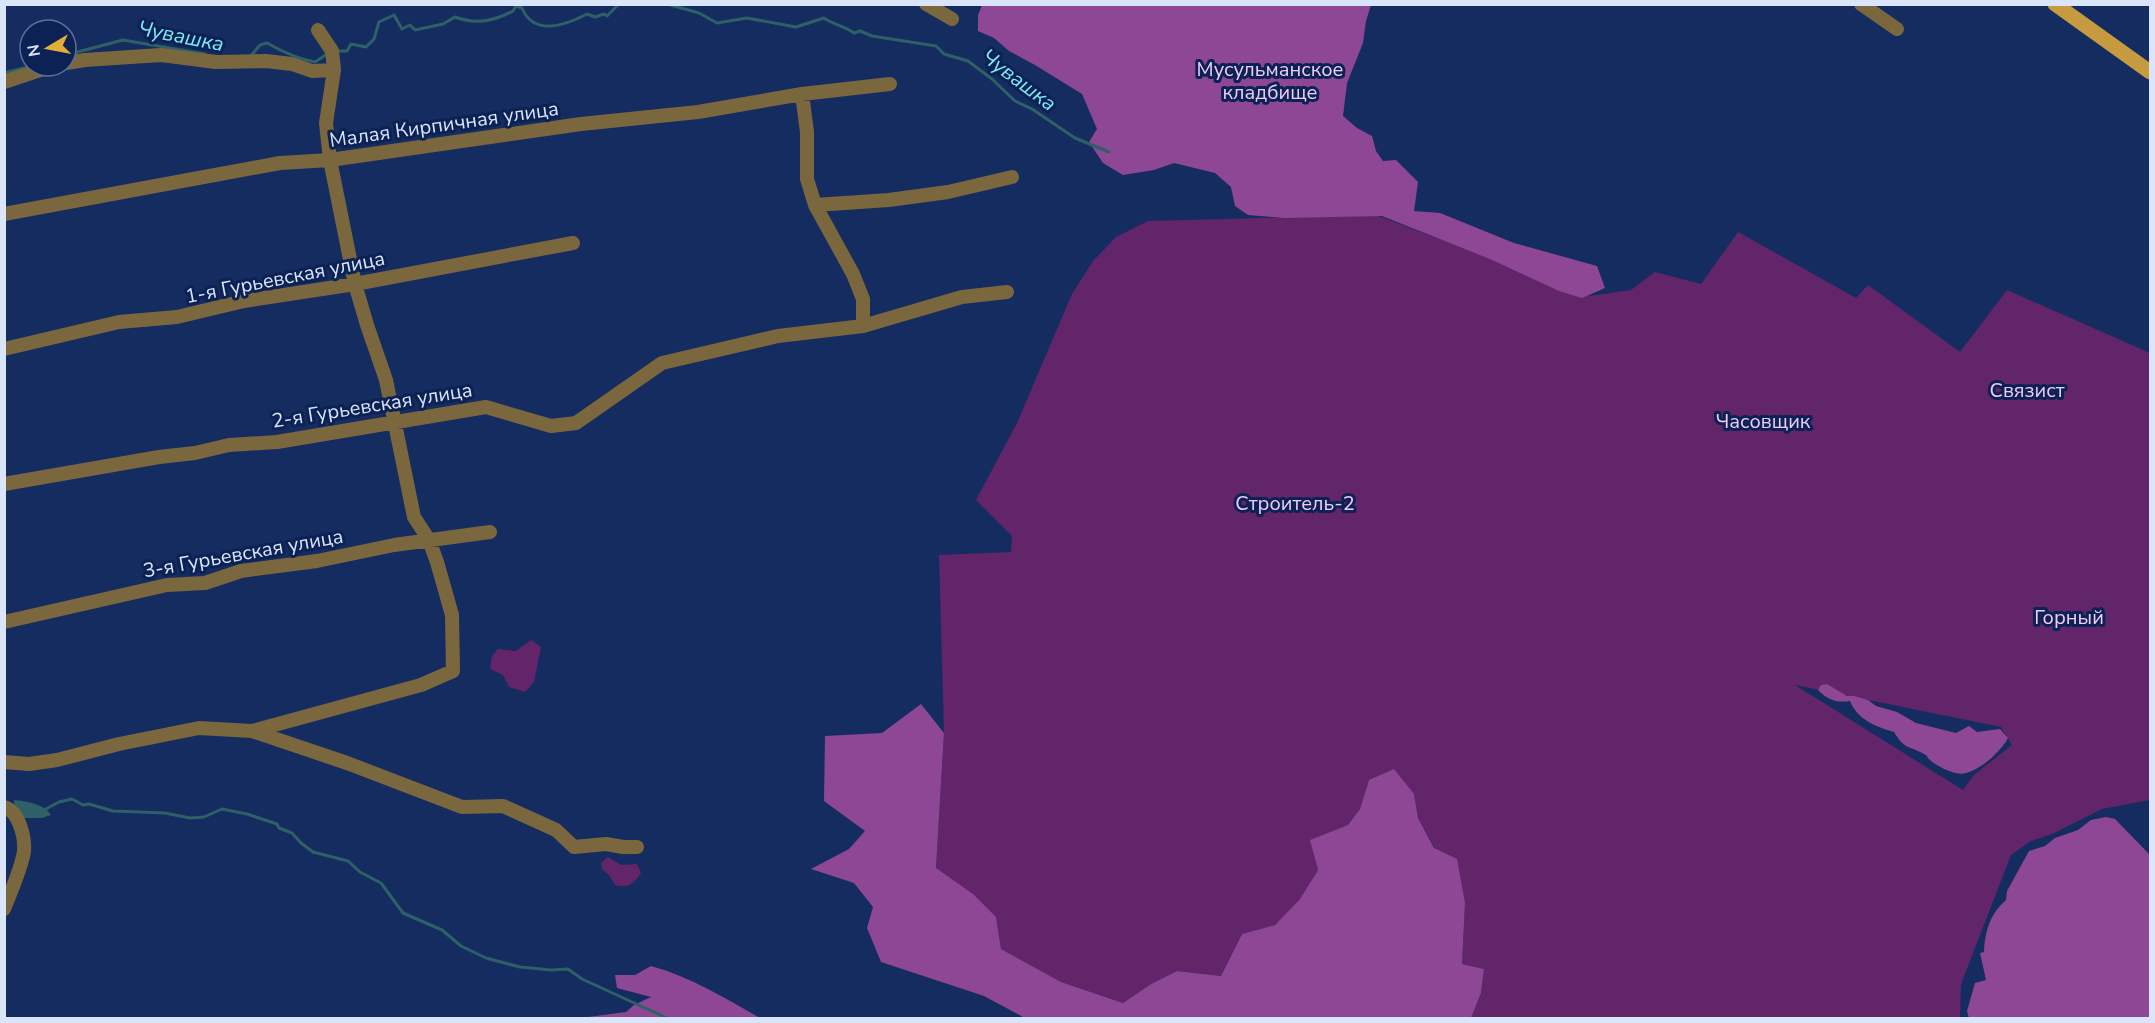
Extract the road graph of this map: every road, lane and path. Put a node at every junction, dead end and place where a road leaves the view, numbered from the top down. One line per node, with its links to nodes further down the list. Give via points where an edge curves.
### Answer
1 (926, 4): 4 (street)
2 (1861, 4): 5 (street)
3 (2055, 4): 9 (main road)
4 (952, 19)
5 (1897, 29)
6 (318, 30): 8 (street, via 332,51)
7 (78, 61): 8 (street, via 161,55 216,62 266,61 312,71)
8 (334, 70): 12 (street, via 326,123)
9 (2151, 72)
10 (890, 84): 11 (street, Малая Кирпичная улица)
11 (802, 94): 12 (street, Малая Кирпичная улица, via 698,112 581,124); 14 (street, via 807,179)
12 (330, 160): 15 (street, Малая Кирпичная улица, via 280,163); 17 (street)
13 (1012, 177): 14 (street, via 948,192)
14 (814, 205): 19 (street, via 853,274 863,299)
15 (4, 214)
16 (573, 243): 17 (street, 1-я Гурьевская улица)
17 (355, 284): 20 (street, 1-я Гурьевская улица, via 244,301 177,317 119,322); 21 (street, via 386,380)
18 (1007, 292): 19 (street, 2-я Гурьевская улица, via 962,297)
19 (863, 326): 21 (street, 2-я Гурьевская улица, via 778,336 662,363 576,423 551,426 486,406)
20 (4, 349)
21 (394, 422): 22 (street, 2-я Гурьевская улица, via 277,442 229,445); 24 (street, via 414,517)
22 (4, 484)
23 (490, 532): 24 (street, 3-я Гурьевская улица)
24 (429, 540): 25 (street, 3-я Гурьевская улица, via 241,572 205,583 166,585); 26 (street, via 452,615 453,671 421,685)
25 (4, 622)
26 (252, 731): 27 (street, via 198,728 57,760); 29 (street, via 462,807 503,806 556,830 574,848 606,844)
27 (4, 762)
28 (11, 811): 30 (street, via 24,851)
29 (637, 847)
30 (4, 909)

